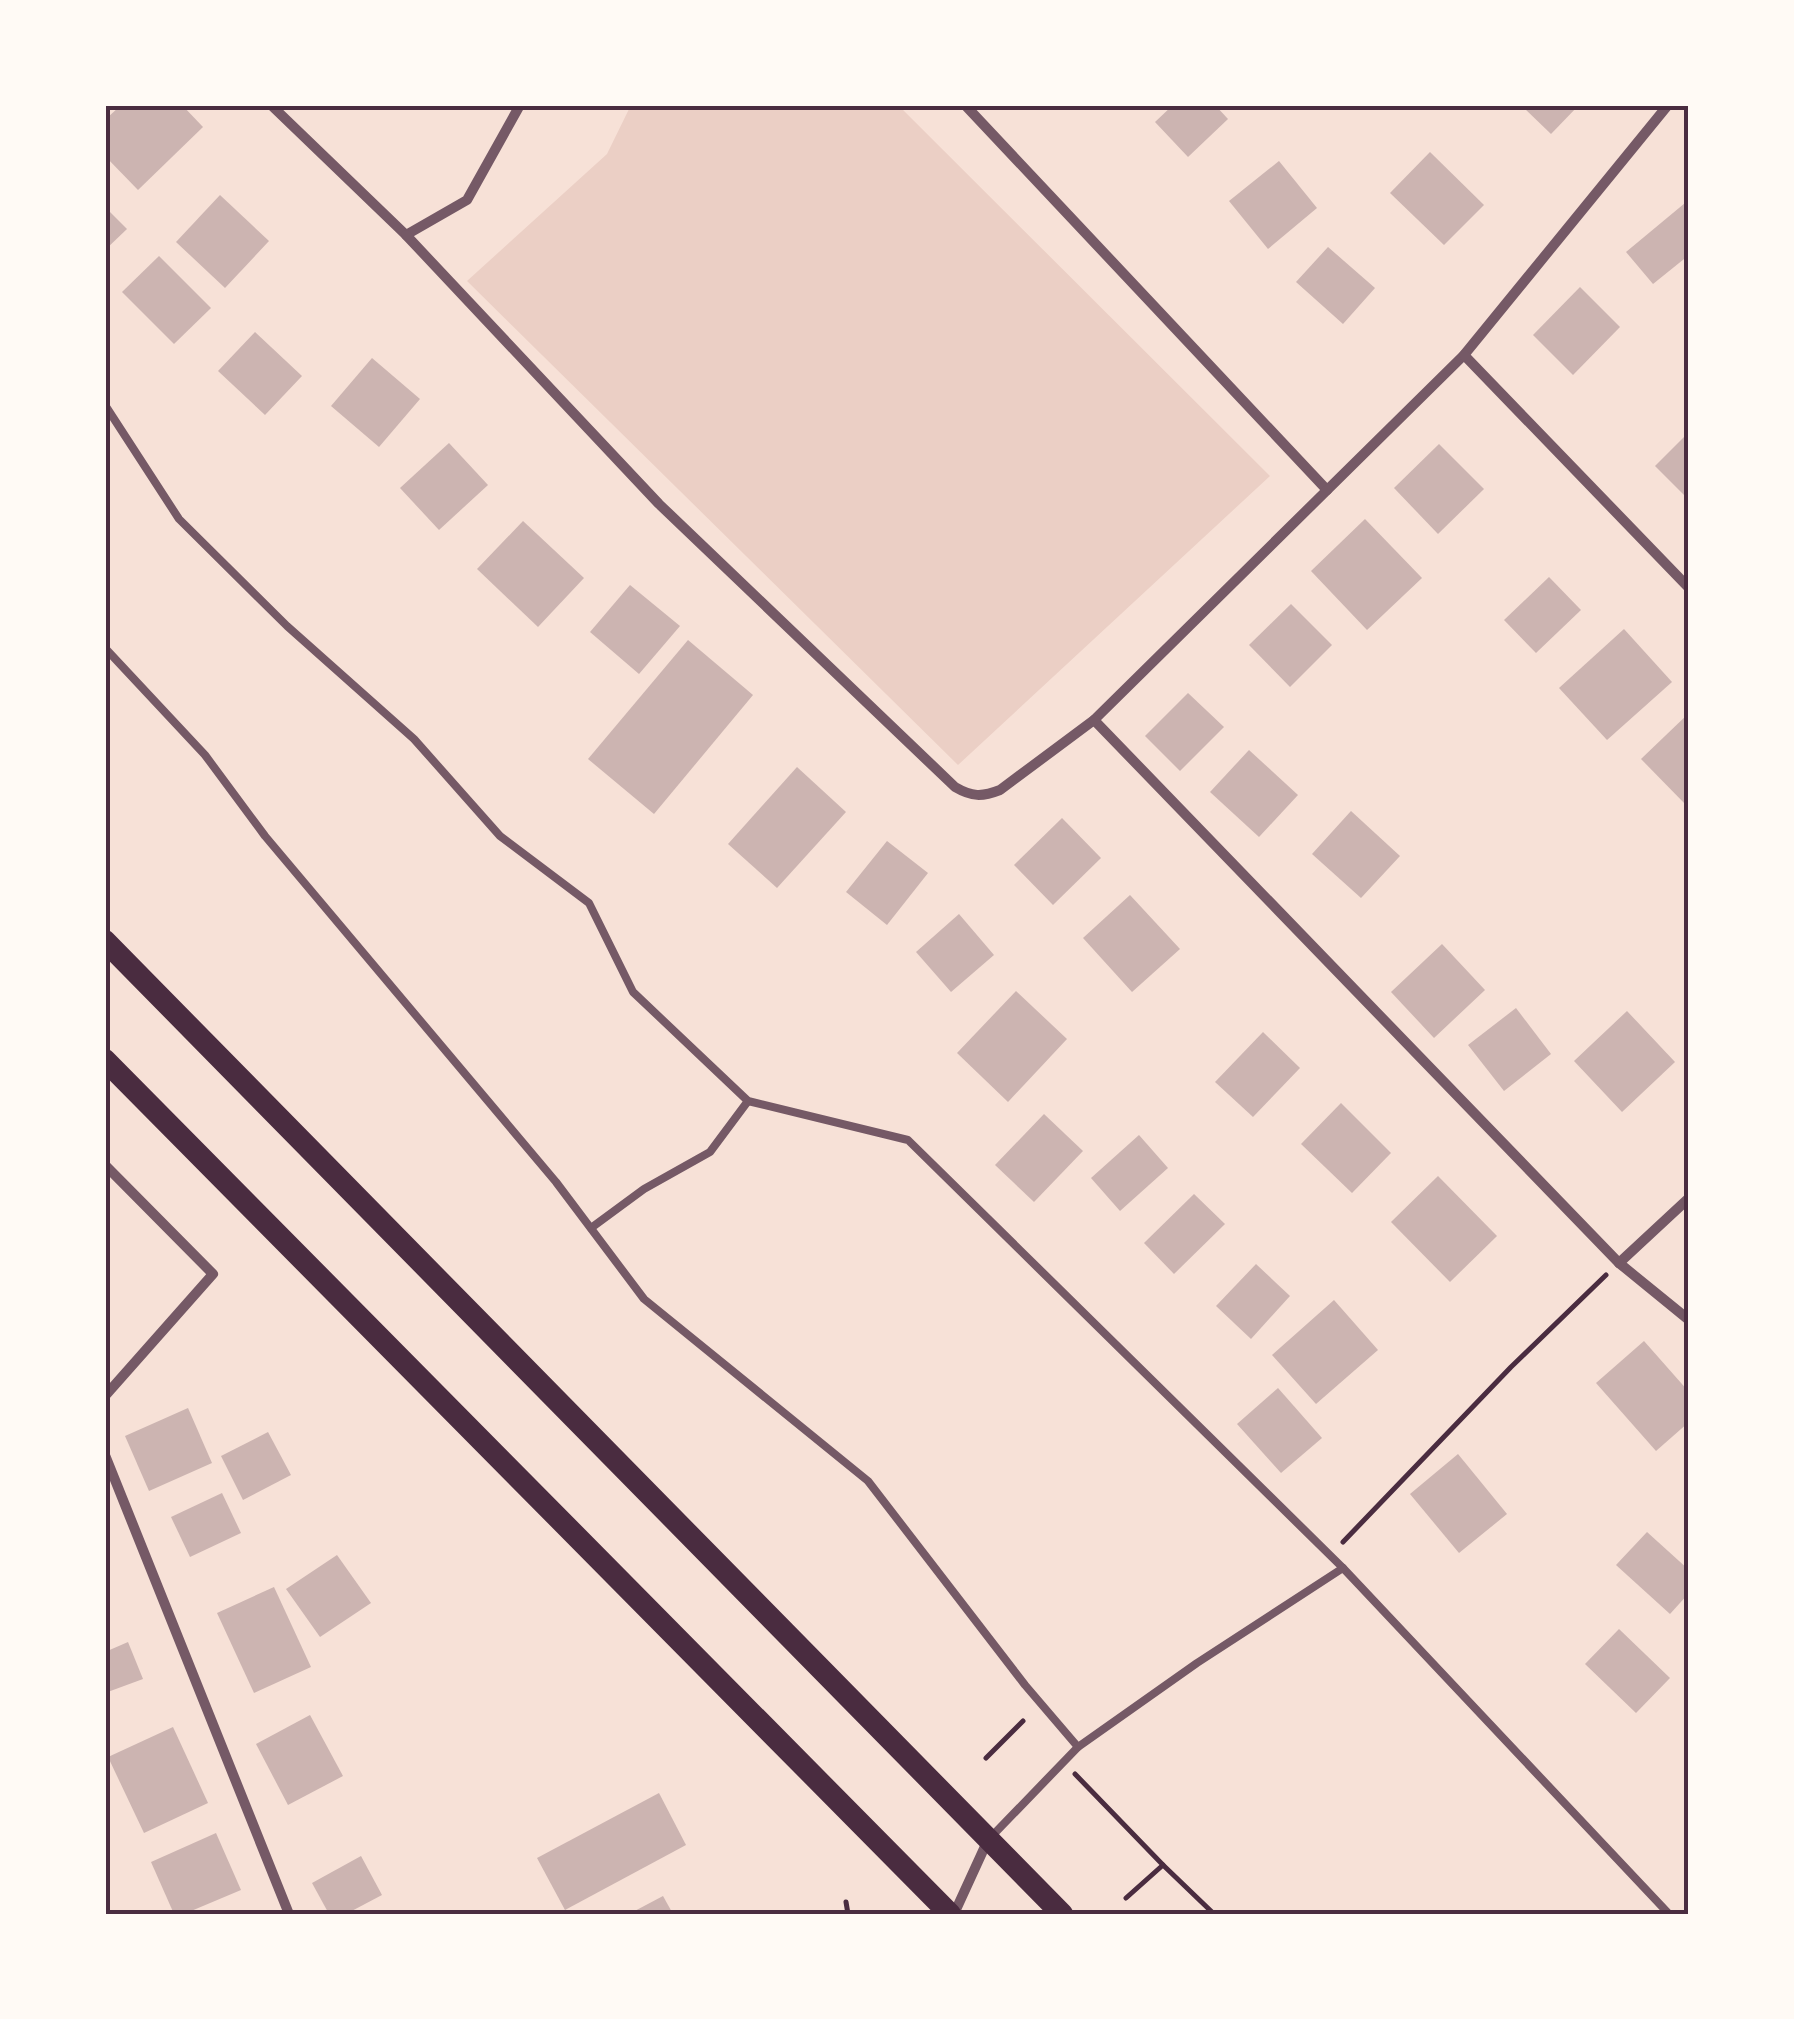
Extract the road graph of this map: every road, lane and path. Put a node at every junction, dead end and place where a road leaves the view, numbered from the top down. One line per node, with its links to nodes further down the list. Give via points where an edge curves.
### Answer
1 (271, 105): 5 (street)
2 (520, 105): 5 (street, via 467,200)
3 (965, 105): 8 (street)
4 (1668, 105): 6 (street)
5 (406, 235): 11 (street, via 659,504 955,787 968,795 1000,790)
6 (1464, 354): 8 (street); 9 (street)
7 (105, 405): 14 (lane, via 179,519 414,739 500,836 589,904 634,992)
8 (1327, 490): 11 (street)
9 (1689, 588)
10 (105, 648): 17 (lane, via 204,755)
11 (1094, 720): 18 (street)
12 (105, 940): 28 (main road)
13 (105, 1060): 34 (main road)
14 (748, 1101): 17 (lane, via 710,1152 644,1188); 22 (lane, via 908,1140)
15 (105, 1165): 20 (street, via 214,1274)
16 (1689, 1198): 18 (street)
17 (592, 1228): 25 (lane, via 644,1299 868,1482)
18 (1619, 1263): 19 (street); 22 (path)
19 (1689, 1320)
20 (105, 1396)
21 (105, 1455): 32 (street)
22 (1331, 1555): 23 (lane)
23 (1344, 1568): 25 (lane); 37 (lane)
24 (1022, 1721): 26 (path)
25 (1078, 1746): 27 (lane)
26 (986, 1758)
27 (1063, 1762): 28 (lane); 29 (path)
28 (988, 1841): 34 (street); 35 (main road)
29 (1163, 1864): 30 (path); 36 (path)
30 (1126, 1898)
31 (846, 1902): 33 (path)
32 (289, 1914)
33 (848, 1914)
34 (952, 1914)
35 (1062, 1914)
36 (1214, 1914)
37 (1669, 1914)

